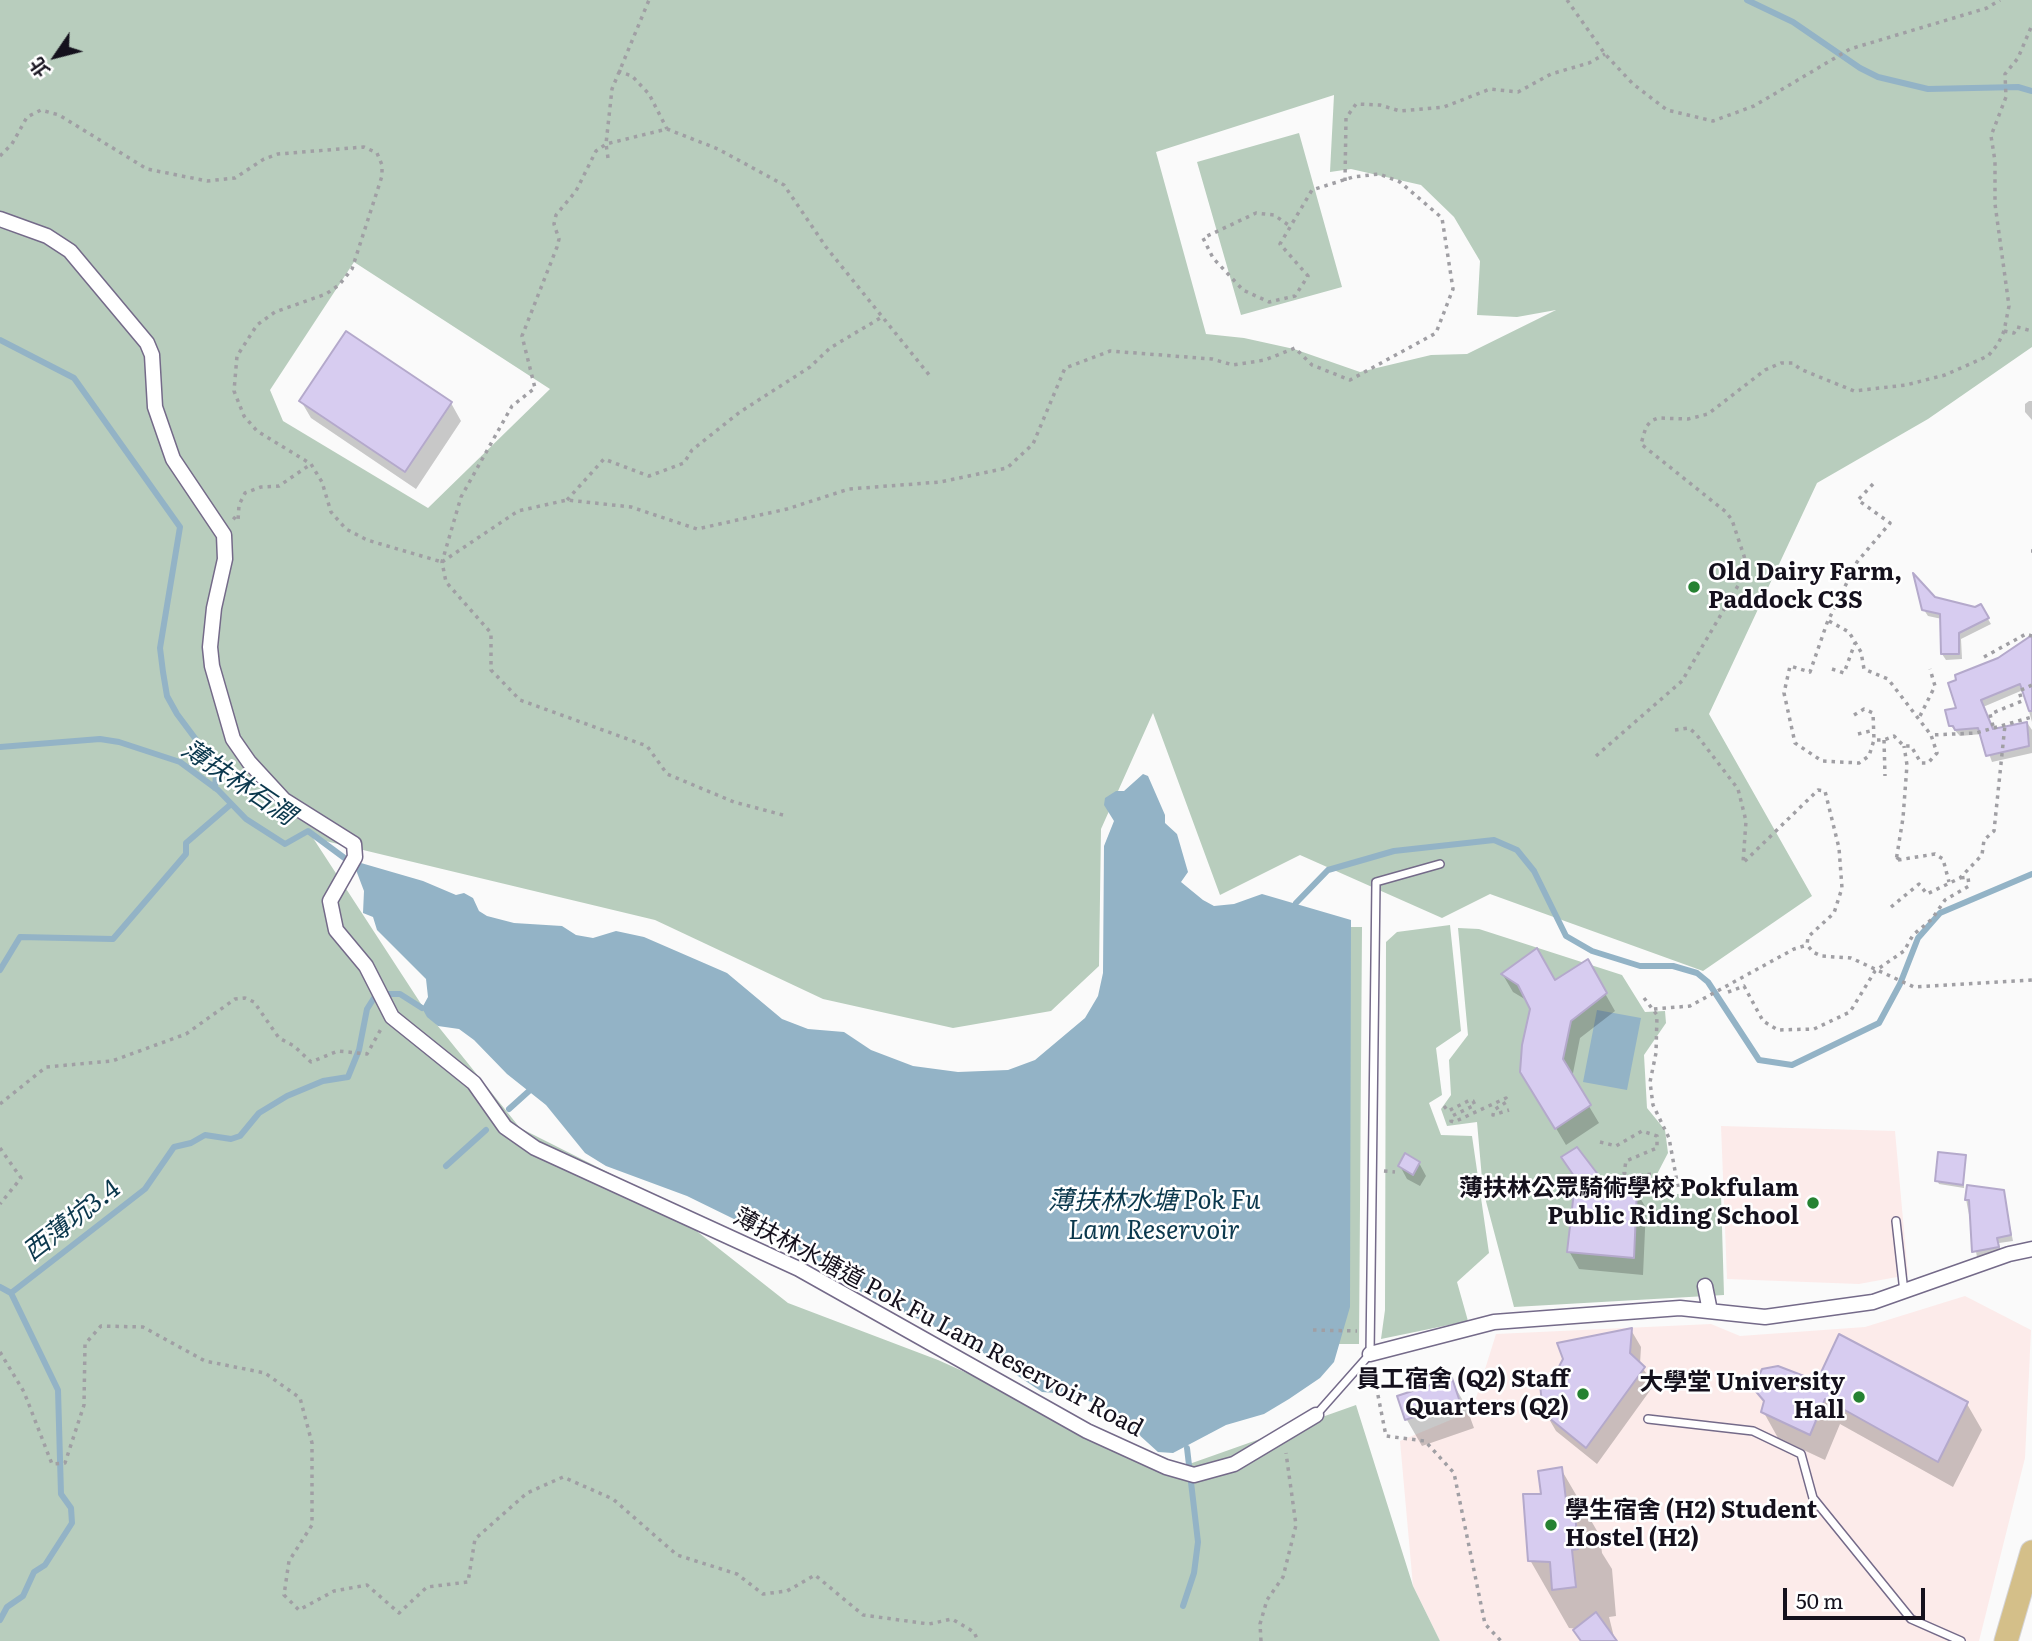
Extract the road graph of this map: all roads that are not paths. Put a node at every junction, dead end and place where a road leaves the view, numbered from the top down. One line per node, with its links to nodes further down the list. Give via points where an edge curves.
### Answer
1 (0, 219): 9 (street, 薄扶林水塘道 Pok Fu Lam Reservoir Road, via 47,236 70,251 141,333 152,355 155,407 173,459 221,529 225,559 210,647 226,724 248,762 284,800 354,844 355,857 330,907 336,930 366,966 388,1012 474,1083 505,1127 535,1148 799,1269 1087,1431 1176,1470 1194,1475 1234,1464)
2 (1440, 864): 8 (lane, via 1376,882)
3 (1896, 1221): 6 (lane)
4 (2032, 1249): 6 (street)
5 (1705, 1286): 7 (street)
6 (1905, 1293): 7 (street, via 1765,1317)
7 (1710, 1311): 8 (street, via 1680,1308 1494,1322)
8 (1370, 1354): 9 (lane, 薄扶林水塘道 Pok Fu Lam Reservoir Road)
9 (1316, 1415)
10 (1648, 1419): 12 (lane, via 1753,1431 1801,1454 1813,1498 1911,1619)
11 (2032, 1552): 13 (main road)
12 (1961, 1641)
13 (2006, 1641)

